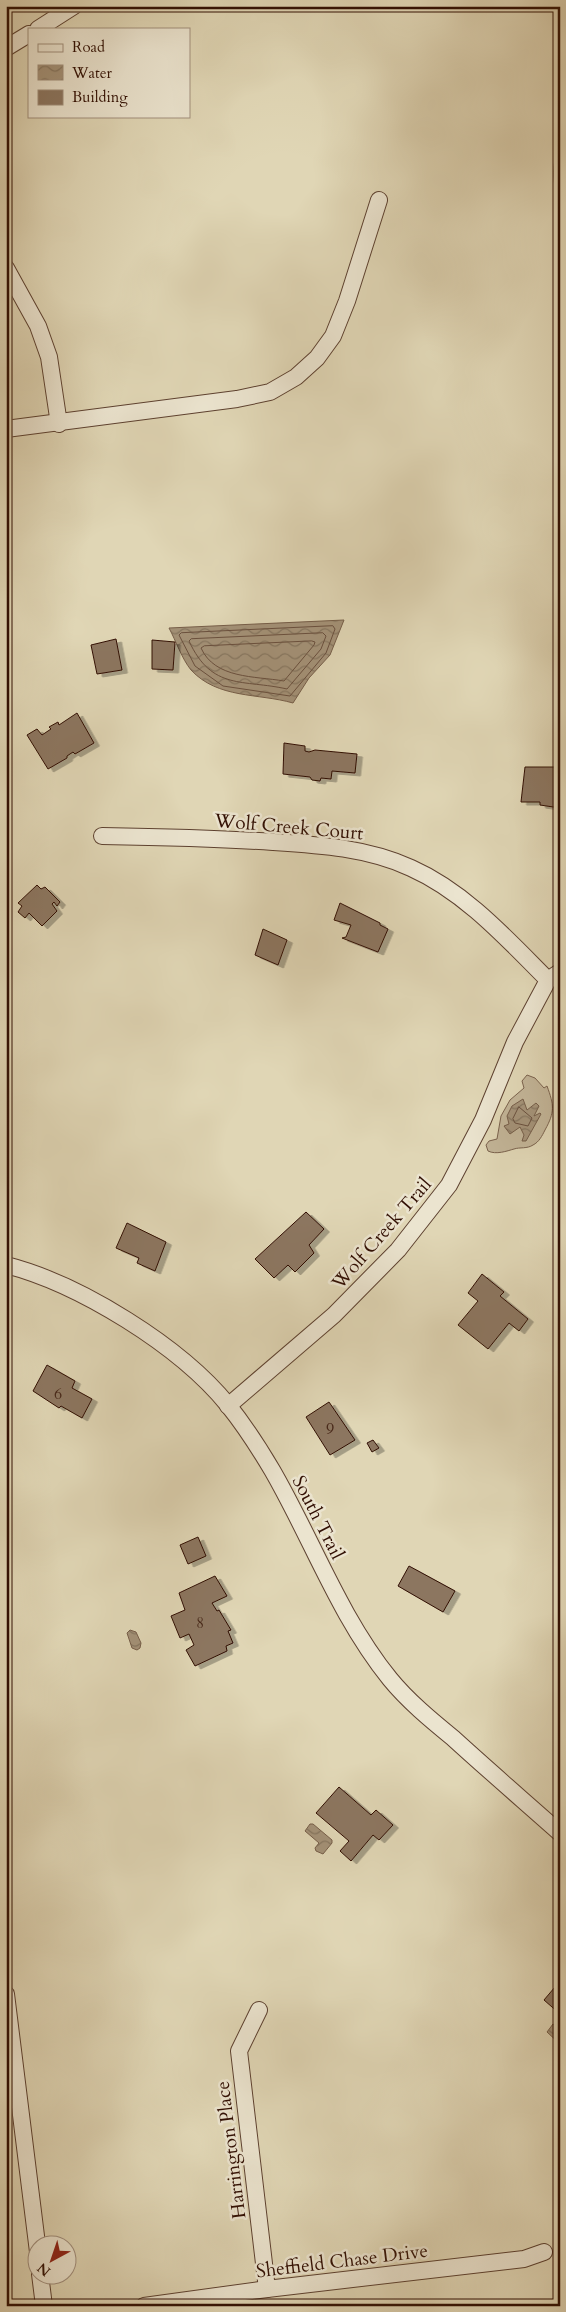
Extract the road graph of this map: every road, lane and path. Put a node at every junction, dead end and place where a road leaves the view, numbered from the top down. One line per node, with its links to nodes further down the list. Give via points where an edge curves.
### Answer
1 (74, 6): 2 (street)
2 (40, 28)
3 (28, 35): 4 (street)
4 (6, 48)
5 (379, 200): 7 (street, via 333,336 317,358 296,377 270,392 237,399)
6 (6, 268): 7 (street, via 38,326 46,349)
7 (59, 424): 8 (street)
8 (6, 429)
9 (102, 836): 10 (street, Wolf Creek Court, via 298,843 378,856 411,868 446,888)
10 (554, 976): 12 (street, Wolf Creek Trail, via 514,1042 483,1120 449,1185 398,1250 334,1315)
11 (6, 1265): 12 (street, South Trail, via 78,1292 127,1320 188,1367)
12 (228, 1406): 13 (street, South Trail, via 271,1468 348,1617 391,1680 417,1707)
13 (560, 1833)
14 (6, 1994): 16 (street)
15 (258, 2010): 19 (street, Harrington Place, via 239,2051)
16 (36, 2234)
17 (544, 2252): 19 (street, Sheffield Chase Drive, via 524,2259)
18 (41, 2284): 20 (street)
19 (267, 2289): 21 (street, Sheffield Chase Drive)
20 (44, 2306)
21 (144, 2306)

